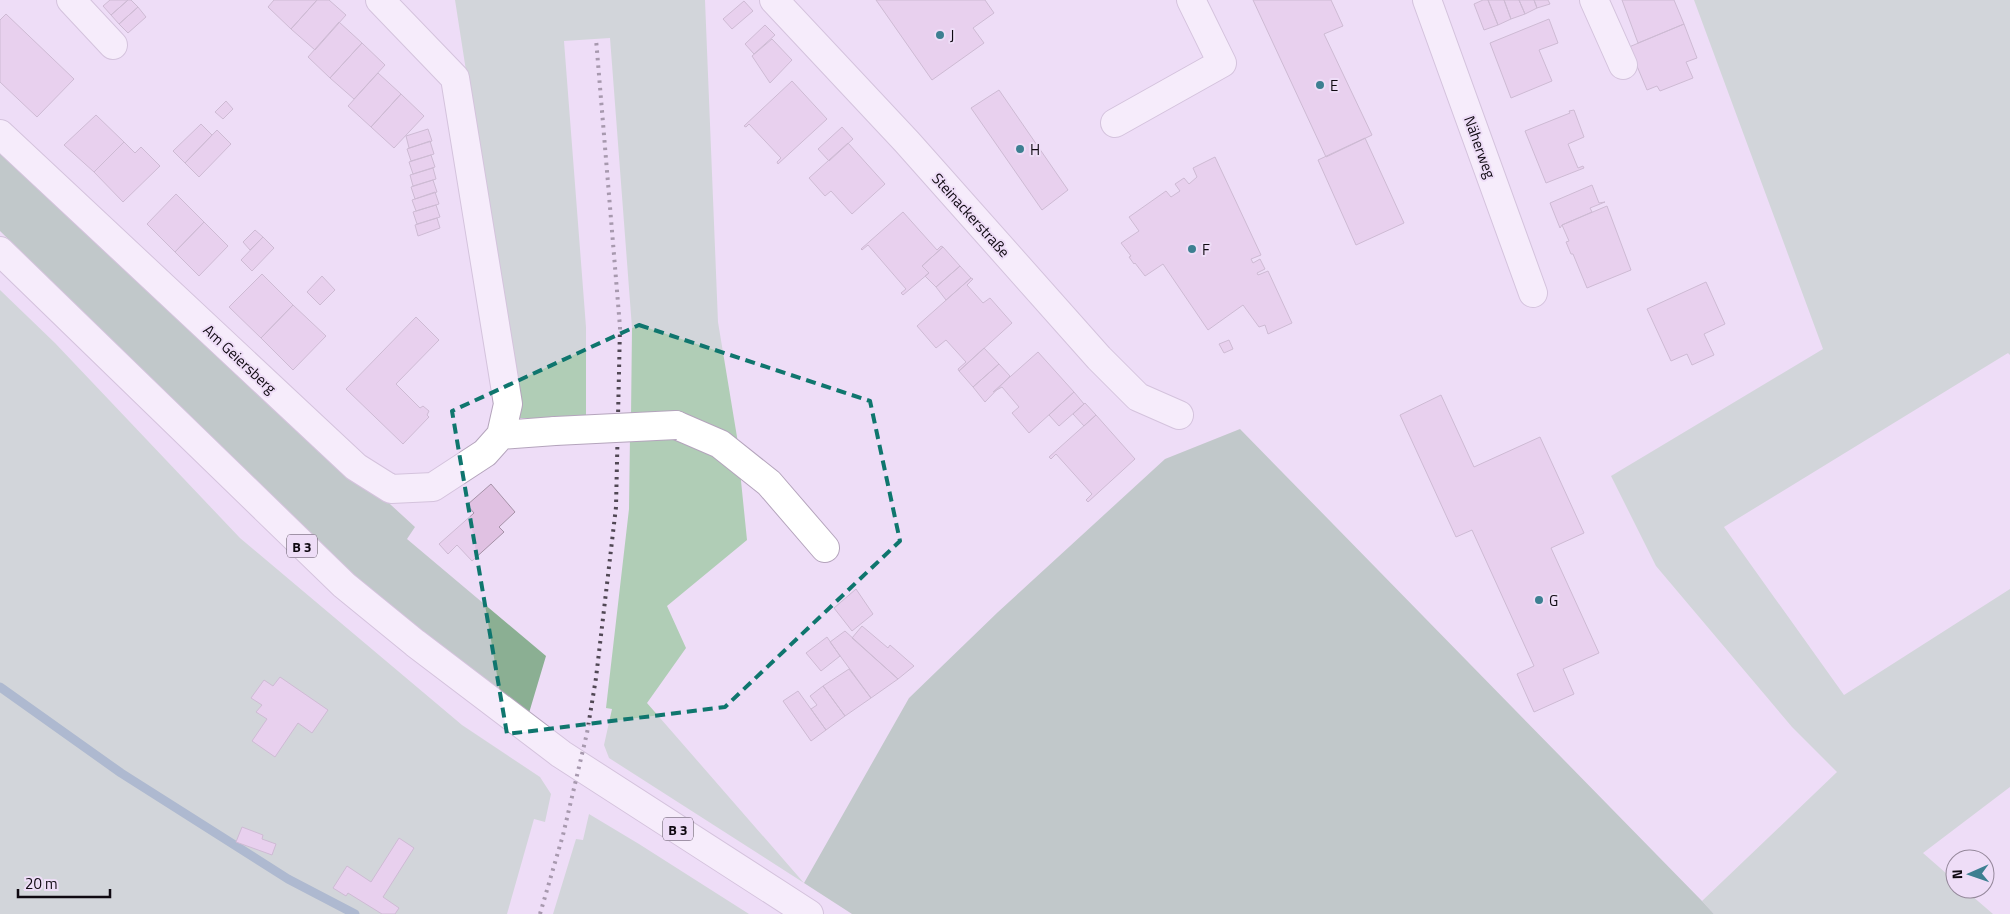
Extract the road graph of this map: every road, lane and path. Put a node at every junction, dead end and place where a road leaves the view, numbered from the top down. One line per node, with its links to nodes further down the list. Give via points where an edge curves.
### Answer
1 (71, 0): 7 (street)
2 (380, 0): 14 (street, via 455,78 508,404)
3 (774, 0): 13 (street, Steinackerstraße, via 907,142 1099,358 1138,396)
4 (1191, 0): 9 (street, via 1222,63)
5 (1427, 0): 12 (street, Näherweg)
6 (1594, 0): 8 (street)
7 (113, 45)
8 (1623, 65)
9 (1115, 123)
10 (0, 134): 14 (street, Am Geiersberg, via 356,468 391,489 433,487 485,453)
11 (0, 251): 16 (street, B 3, via 344,586 561,754)
12 (1532, 293)
13 (1179, 415)
14 (502, 435): 15 (street, bridge, via 676,425 720,444 769,483)
15 (825, 548)
16 (809, 914)

